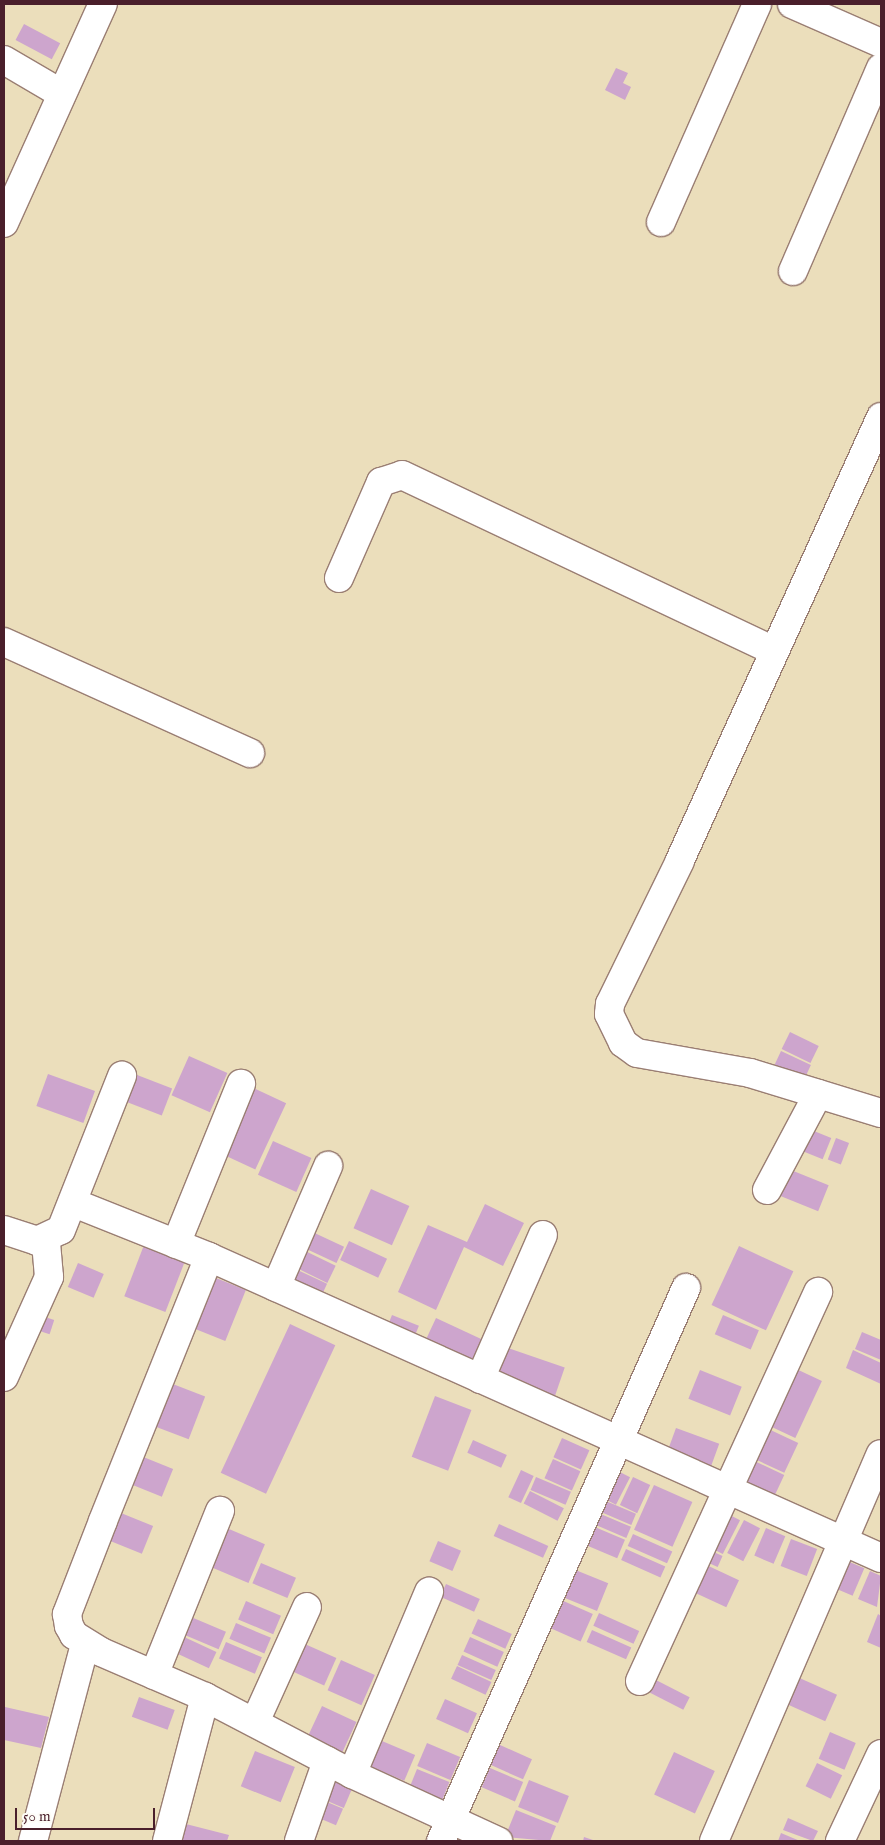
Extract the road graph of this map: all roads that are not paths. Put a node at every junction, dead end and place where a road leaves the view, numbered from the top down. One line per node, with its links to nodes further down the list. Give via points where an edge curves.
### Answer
1 (103, 4): 7 (street)
2 (756, 4): 8 (street)
3 (792, 4): 4 (street)
4 (881, 42)
5 (4, 60): 7 (street)
6 (881, 68): 10 (street)
7 (62, 94): 9 (street)
8 (661, 222)
9 (4, 223)
10 (793, 271)
11 (881, 418): 14 (street)
12 (339, 578): 14 (street, via 380,482 402,475)
13 (4, 642): 15 (street)
14 (775, 650): 18 (street, via 610,1004 609,1014 623,1043 637,1053 750,1073)
15 (250, 753)
16 (122, 1076): 22 (street)
17 (241, 1084): 26 (street)
18 (818, 1094): 19 (street); 21 (street)
19 (881, 1114)
20 (328, 1166): 28 (street)
21 (767, 1190)
22 (74, 1203): 25 (street, via 62,1230); 26 (street)
23 (4, 1230): 25 (street)
24 (543, 1235): 32 (street)
25 (46, 1240): 31 (street, via 49,1277)
26 (176, 1244): 27 (street)
27 (209, 1257): 28 (street); 41 (street, via 68,1614 74,1635)
28 (276, 1287): 32 (street)
29 (686, 1288): 33 (street)
30 (818, 1292): 35 (street)
31 (4, 1377)
32 (480, 1379): 33 (street)
33 (615, 1442): 35 (street); 49 (street)
34 (881, 1454): 37 (street)
35 (727, 1488): 37 (street); 43 (street)
36 (220, 1511): 42 (street)
37 (844, 1542): 38 (street); 54 (street)
38 (881, 1558)
39 (429, 1592): 48 (street)
40 (307, 1607): 45 (street)
41 (85, 1644): 42 (street); 50 (street)
42 (154, 1675): 44 (street)
43 (640, 1681)
44 (205, 1697): 45 (street); 51 (street)
45 (255, 1722): 47 (street)
46 (881, 1754): 55 (street)
47 (327, 1760): 48 (street); 52 (street)
48 (352, 1774): 49 (street)
49 (445, 1831): 53 (street)
50 (34, 1841)
51 (167, 1841)
52 (299, 1841)
53 (498, 1841)
54 (714, 1841)
55 (840, 1841)

